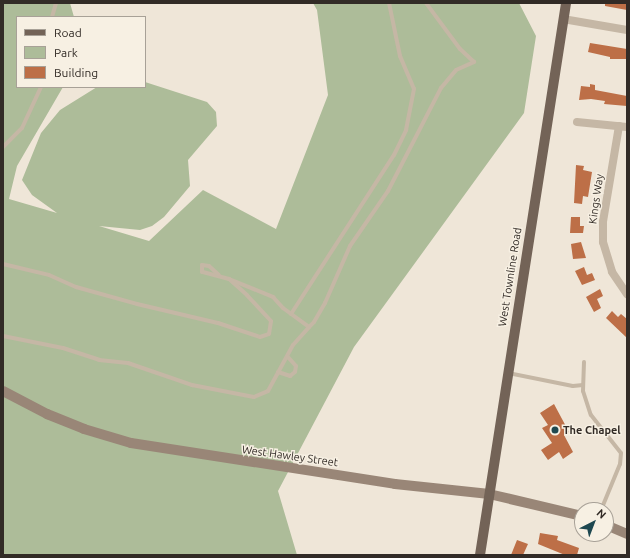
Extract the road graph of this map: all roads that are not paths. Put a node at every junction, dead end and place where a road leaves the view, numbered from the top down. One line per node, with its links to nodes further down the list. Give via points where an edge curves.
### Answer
1 (56, 3): 5 (lane)
2 (389, 3): 16 (lane, via 398,51 414,89 406,130 394,155)
3 (426, 3): 17 (lane, via 460,48 474,62 456,70 441,88 388,191 350,246 325,303)
4 (566, 3): 6 (main road, West Townline Road)
5 (52, 16)
6 (564, 19): 7 (street); 22 (main road, West Townline Road)
7 (627, 30)
8 (41, 88): 11 (lane, via 22,128)
9 (577, 122): 10 (street)
10 (623, 127): 15 (street, Kings Way, via 603,222 603,242 612,272)
11 (3, 147)
12 (3, 264): 14 (lane, via 49,275 76,287 137,304 225,324 260,337 269,334 271,321)
13 (219, 275): 14 (lane)
14 (229, 279): 16 (lane, via 273,297)
15 (627, 294)
16 (291, 314): 17 (lane)
17 (309, 328): 19 (lane, via 293,345)
18 (3, 336): 21 (lane, via 63,348 100,360 128,362 192,385 246,397 264,394)
19 (287, 356): 21 (lane); 21 (lane, via 296,366 295,372 290,376)
20 (584, 362): 23 (lane)
21 (278, 372)
22 (508, 373): 23 (lane, via 573,386); 25 (main road, West Townline Road)
23 (583, 385): 26 (lane, via 591,415 621,453 620,464)
24 (3, 391): 25 (street, West Hawley Street, via 47,414 131,444 395,484)
25 (489, 494): 27 (street, West Hawley Street); 30 (main road, West Townline Road)
26 (604, 502)
27 (574, 514)
28 (614, 528): 29 (street)
29 (627, 534)
30 (480, 555)

